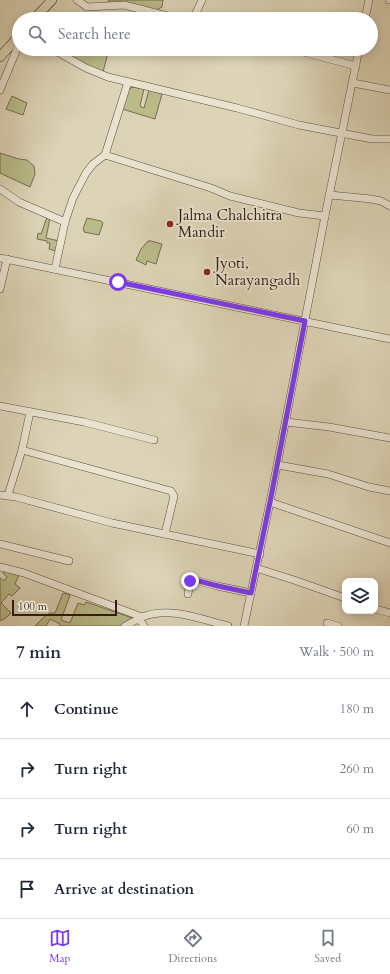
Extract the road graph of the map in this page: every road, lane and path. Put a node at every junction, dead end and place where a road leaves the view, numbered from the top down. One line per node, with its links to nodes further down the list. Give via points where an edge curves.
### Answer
1 (52, 0): 5 (main road)
2 (77, 0): 6 (street, via 87,7 124,4)
3 (202, 0): 7 (street)
4 (369, 0): 8 (street)
5 (41, 12)
6 (153, 12)
7 (196, 12)
8 (367, 12)
9 (12, 43): 10 (main road)
10 (0, 56)
11 (14, 56): 18 (street)
12 (65, 56): 16 (street, via 104,76)
13 (318, 56): 15 (street)
14 (358, 56): 15 (street)
15 (356, 66): 17 (street)
16 (128, 82): 20 (street); 22 (street)
17 (353, 83): 19 (street); 20 (street)
18 (0, 90)
19 (390, 90)
20 (342, 133): 21 (street, via 372,139); 24 (street)
21 (390, 139)
22 (105, 155): 26 (street, via 230,196 299,213); 27 (street, via 86,173 73,198)
23 (0, 189): 27 (street, via 19,202)
24 (330, 195): 25 (street, via 371,199); 26 (street)
25 (390, 206)
26 (325, 216): 31 (street)
27 (65, 222): 29 (street)
28 (3, 259): 29 (street); 30 (street)
29 (55, 269): 31 (street)
30 (0, 289)
31 (305, 321): 32 (street); 35 (street)
32 (390, 339)
33 (0, 406): 34 (street)
34 (30, 412): 37 (street, via 84,422); 38 (street)
35 (286, 422): 36 (street); 39 (street)
36 (390, 438)
37 (154, 440)
38 (22, 450): 41 (street); 43 (street, via 171,491 174,496)
39 (278, 465): 40 (street, via 328,474); 42 (street)
40 (390, 491)
41 (4, 495): 43 (street)
42 (270, 502): 44 (street); 46 (street)
43 (165, 534): 46 (street)
44 (390, 543)
45 (0, 544): 47 (street)
46 (260, 554): 49 (street)
47 (69, 561)
48 (0, 567): 55 (street, via 24,573)
49 (256, 568): 50 (street); 52 (street)
50 (251, 593): 51 (street, via 195,580 190,581); 60 (street)
51 (188, 594)
52 (342, 597)
53 (378, 610): 54 (street)
54 (390, 613)
55 (140, 618): 57 (street); 58 (street); 59 (street, via 149,614 172,612)
56 (328, 623): 61 (street)
57 (125, 626)
58 (144, 626)
59 (228, 626)
60 (244, 626)
61 (338, 626)

